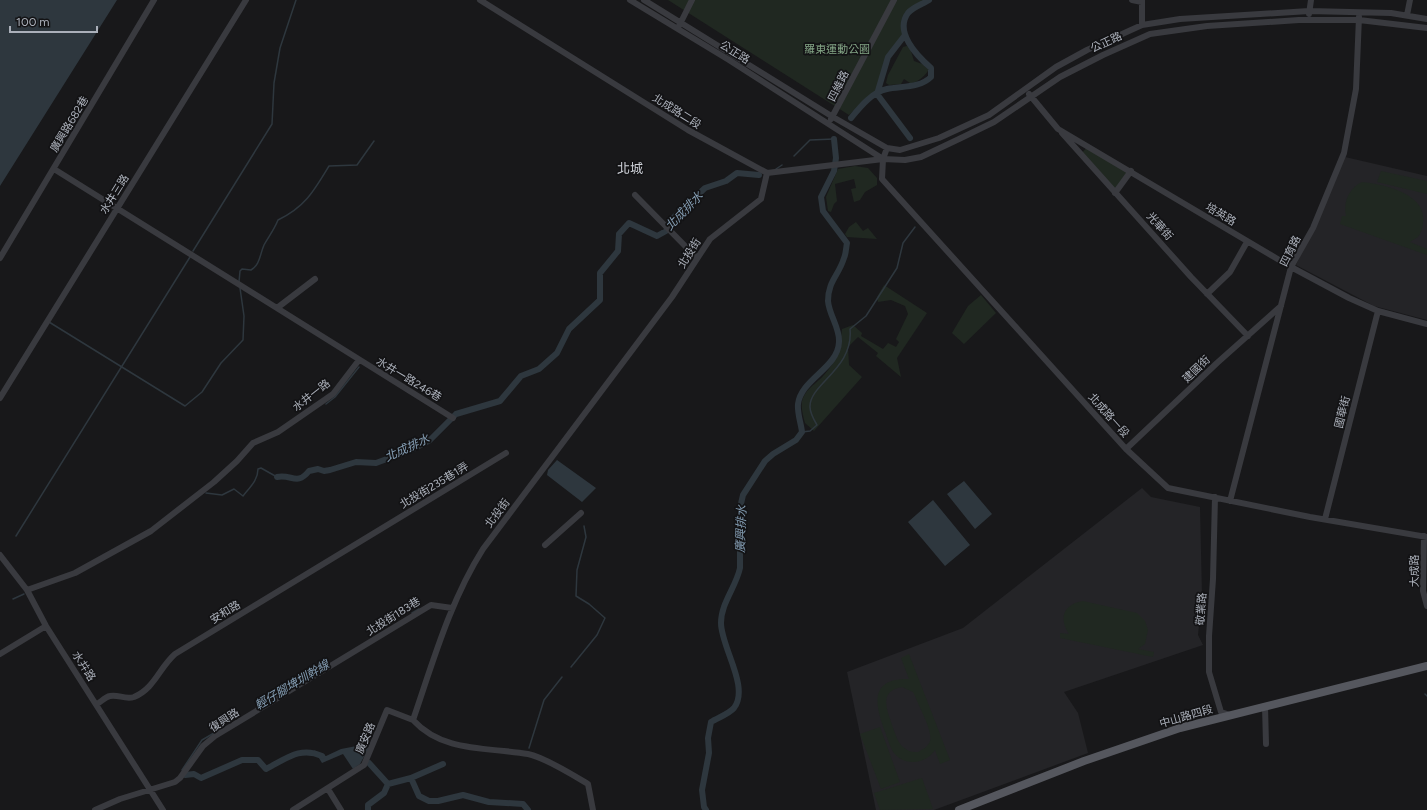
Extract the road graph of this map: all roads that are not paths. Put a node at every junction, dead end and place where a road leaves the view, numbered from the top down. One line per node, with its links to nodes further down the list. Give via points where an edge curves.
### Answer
1 (154, 0): 29 (street, 廣興路682巷)
2 (246, 0): 34 (street, 水井三路)
3 (480, 0): 31 (street, 北成路二段, via 688,130)
4 (630, 0): 21 (street, 公正路)
5 (644, 0): 18 (street, 公正路)
6 (692, 0): 18 (street)
7 (894, 0): 24 (street, 四維路)
8 (1132, 0): 11 (street)
9 (1311, 0): 12 (street)
10 (1410, 0): 14 (street)
11 (1142, 1): 19 (street)
12 (1309, 11): 13 (street, 公正路); 16 (street); 19 (street, 公正路, via 1180,19)
13 (1359, 11): 14 (street, 公正路); 17 (street, 四育路)
14 (1407, 15): 15 (street, 公正路)
15 (1427, 19)
16 (1308, 20): 17 (street, 公正路); 23 (street, 公正路, via 1207,26 1150,34 1103,54)
17 (1359, 20): 20 (street, 公正路); 38 (street, 四育路, via 1356,89 1344,153 1313,228)
18 (682, 23): 21 (street); 24 (street, 公正路)
19 (1142, 25): 22 (street, 公正路, via 1056,67)
20 (1427, 28)
21 (678, 29): 25 (street, 公正路)
22 (1025, 90): 23 (street, 培英路); 27 (street, 公正路, via 989,115 939,138 900,150)
23 (1031, 96): 26 (street, 培英路); 28 (street, 公正路, via 994,122 926,154 905,160)
24 (832, 117): 25 (street); 27 (street, 公正路)
25 (828, 124): 28 (street, 公正路)
26 (1058, 129): 30 (street, 培英路); 32 (street, 光華街)
27 (887, 148): 28 (street, 北成路一段)
28 (883, 159): 31 (street); 49 (street, 北成路一段, via 882,179)
29 (54, 169): 34 (street); 36 (street, 廣興路682巷)
30 (1131, 171): 32 (street); 35 (street, 培英路)
31 (767, 173): 37 (street, 北投街, via 762,199 710,239)
32 (1115, 193): 40 (street, 光華街)
33 (636, 195): 37 (street)
34 (117, 208): 42 (street); 47 (street, 水井三路)
35 (1247, 242): 38 (street, 培英路); 40 (street, via 1230,272)
36 (0, 258)
37 (697, 258): 61 (street, 北投街, via 672,297 483,549)
38 (1292, 268): 41 (street, 四育路); 43 (street, 培英路)
39 (315, 278): 42 (street)
40 (1207, 294): 45 (street, 光華街)
41 (1281, 306): 45 (street, 建國街); 52 (street, 四育路)
42 (277, 308): 46 (street)
43 (1378, 311): 44 (street, 培英路); 54 (street, 國華街)
44 (1427, 324)
45 (1248, 336): 49 (street, 建國街)
46 (359, 360): 48 (street, 水井一路246巷); 59 (street, 水井一路, via 333,394 278,432 254,443 214,482 151,531 75,573)
47 (0, 398)
48 (451, 417)
49 (1126, 449): 51 (street, 北成路一段, via 1168,488)
50 (506, 453): 55 (street, 北投街235巷1弄)
51 (1215, 498): 52 (street, 北成路一段); 68 (street, 敬業路, via 1209,672 1220,712)
52 (1230, 501): 54 (street, 北成路一段)
53 (581, 513): 57 (street)
54 (1325, 518): 56 (street, 北成路一段)
55 (373, 534): 66 (street, 安和路, via 175,654 166,662 153,684 134,697 108,696)
56 (1426, 537): 60 (street, 大成路, via 1423,591)
57 (545, 546)
58 (0, 555): 59 (street, 水井路)
59 (27, 590): 62 (street, 水井路)
60 (1427, 606)
61 (452, 608): 63 (street, 北投街183巷, via 431,604); 69 (street, 北投街)
62 (46, 626): 64 (street); 66 (street, 水井路)
63 (367, 644): 72 (street, 復興路, via 215,736 203,746 180,778)
64 (0, 654)
65 (1427, 666): 67 (main road, 中山路四段)
66 (97, 704): 72 (street, 水井路)
67 (1265, 706): 68 (main road, 中山路四段); 70 (street)
68 (1230, 715): 78 (main road, 中山路四段, via 1180,728 1084,761)
69 (413, 720): 71 (street, 廣安路, via 386,710 364,765); 77 (street, via 420,728 446,743 530,754 556,766 588,784)
70 (1266, 744)
71 (328, 789): 75 (street, 廣安路); 76 (street)
72 (150, 790): 73 (street, 復興路); 74 (street, 水井路)
73 (95, 810)
74 (163, 810)
75 (293, 810)
76 (341, 810)
77 (593, 810)
78 (959, 810)

